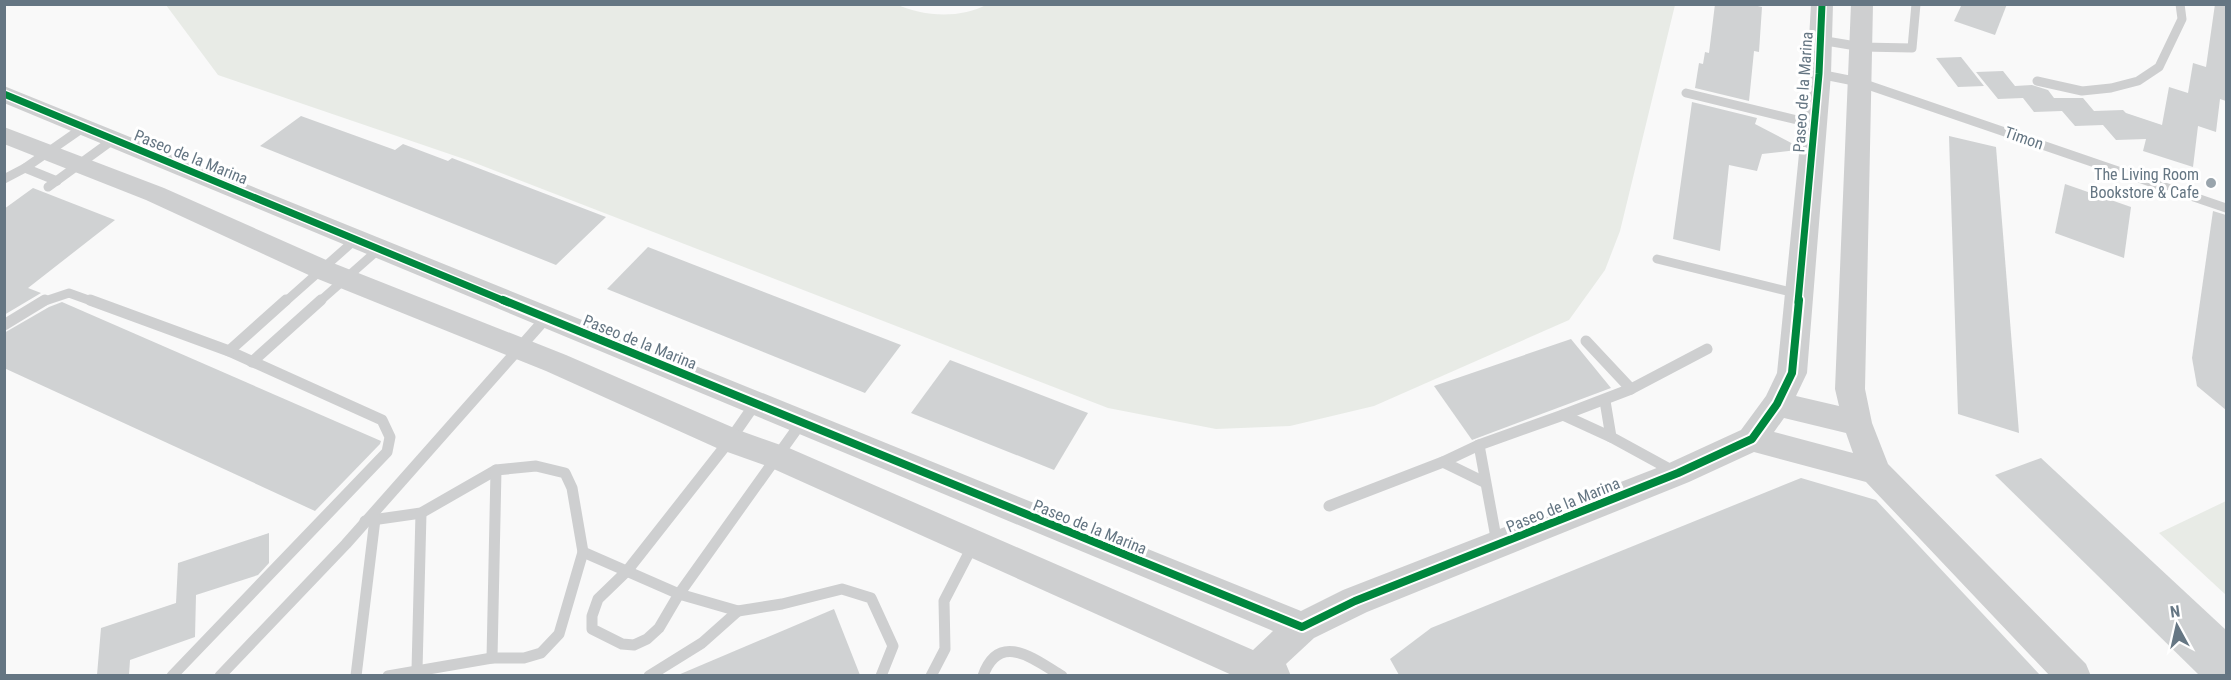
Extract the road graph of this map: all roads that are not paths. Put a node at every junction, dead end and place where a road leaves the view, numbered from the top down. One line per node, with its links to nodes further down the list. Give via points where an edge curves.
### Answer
1 (1916, 4): 4 (lane, via 1912,48)
2 (2180, 4): 6 (lane, via 2182,19 2159,67 2138,81 2082,91)
3 (1821, 20): 4 (street); 5 (street, Paseo de la Marina)
4 (1862, 25): 7 (street)
5 (1819, 74): 7 (lane, Timon); 10 (street, Paseo de la Marina)
6 (2037, 81)
7 (1859, 82): 18 (lane, Timon); 38 (street, via 1850,389)
8 (1686, 93): 10 (lane)
9 (4, 94): 11 (street, Paseo de la Marina)
10 (1815, 124): 22 (street, Paseo de la Marina)
11 (84, 127): 13 (street, Paseo de la Marina); 14 (lane)
12 (4, 135): 14 (street)
13 (114, 140): 15 (lane); 19 (street, Paseo de la Marina)
14 (37, 160): 15 (street); 16 (lane)
15 (68, 173): 17 (lane); 21 (street, via 154,194)
16 (4, 179)
17 (48, 187)
18 (2226, 208)
19 (367, 244): 21 (lane); 21 (lane); 23 (street, Paseo de la Marina)
20 (1657, 259): 22 (lane)
21 (335, 275): 27 (street); 29 (lane); 30 (lane)
22 (1799, 294): 35 (street, Paseo de la Marina, via 1792,373)
23 (546, 318): 25 (street, Paseo de la Marina); 27 (lane)
24 (4, 325): 29 (lane, via 25,308 69,292)
25 (584, 334): 31 (street); 34 (street, Paseo de la Marina)
26 (1586, 341): 32 (lane)
27 (518, 349): 31 (street); 51 (lane)
28 (1707, 349): 32 (lane)
29 (229, 351): 30 (lane)
30 (252, 362): 62 (lane, via 382,420 390,438 387,452)
31 (556, 363): 41 (street)
32 (1631, 389): 33 (lane)
33 (1605, 401): 36 (lane); 39 (lane)
34 (755, 404): 37 (street, Paseo de la Marina); 41 (lane)
35 (1777, 404): 38 (street); 40 (street, Paseo de la Marina)
36 (1563, 416): 39 (lane); 42 (lane)
37 (801, 423): 43 (lane); 58 (street, Paseo de la Marina)
38 (1857, 423): 46 (street)
39 (1611, 437): 47 (lane)
40 (1752, 439): 46 (street); 47 (street, Paseo de la Marina)
41 (730, 440): 43 (street); 55 (lane)
42 (1479, 446): 44 (lane); 48 (lane)
43 (778, 457): 52 (street); 56 (lane)
44 (1443, 462): 48 (lane); 49 (lane)
45 (496, 470): 50 (lane); 54 (lane, via 536,466 565,473 572,488); 59 (lane)
46 (1875, 472): 71 (street)
47 (1678, 473): 53 (street, Paseo de la Marina)
48 (1484, 482): 53 (lane)
49 (1329, 506)
50 (421, 513): 51 (lane); 60 (lane)
51 (370, 520): 63 (lane); 64 (lane)
52 (974, 542): 61 (street); 68 (lane, via 944,601 945,649)
53 (1497, 546): 58 (street, Paseo de la Marina, via 1355,601)
54 (583, 552): 55 (lane); 59 (lane, via 559,634 541,653 524,658)
55 (627, 571): 56 (lane); 56 (lane, via 598,599 592,616 592,629 622,644 634,645 647,639 659,628)
56 (679, 594): 57 (lane)
57 (738, 611): 66 (lane, via 702,643); 67 (lane, via 842,589 871,598 893,646)
58 (1302, 627): 61 (street)
59 (492, 658): 60 (lane)
60 (417, 670): 65 (lane)
61 (1262, 673)
62 (172, 675)
63 (220, 675)
64 (356, 675)
65 (388, 675)
66 (650, 675)
67 (880, 675)
68 (931, 675)
69 (983, 675): 70 (lane, via 992,658 1003,651 1018,652)
70 (1062, 675)
71 (2074, 675)

